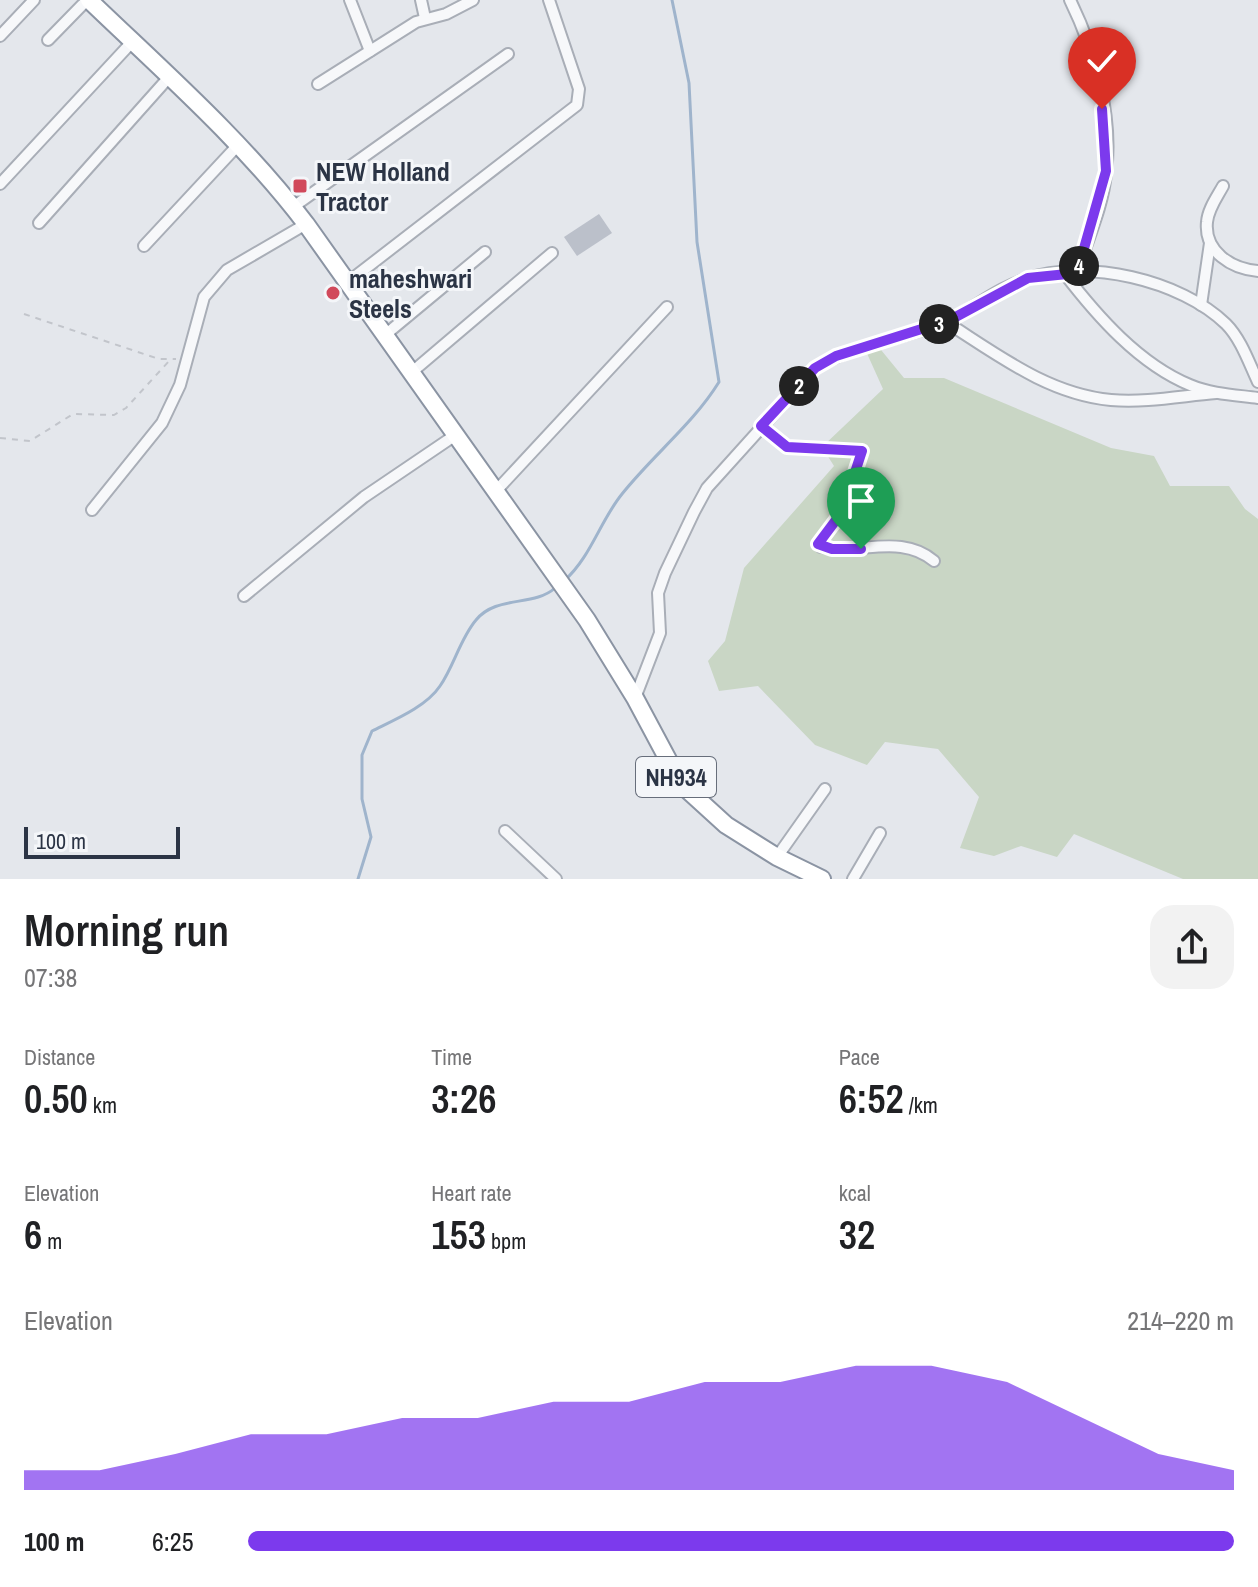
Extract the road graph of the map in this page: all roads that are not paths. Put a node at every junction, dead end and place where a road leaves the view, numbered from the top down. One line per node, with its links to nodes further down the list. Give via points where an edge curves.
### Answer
1 (34, 0): 9 (street)
2 (88, 0): 10 (street); 11 (highway, NH934)
3 (350, 0): 12 (street)
4 (421, 0): 8 (street)
5 (473, 0): 8 (street)
6 (549, 0): 29 (street, via 579,89 577,105)
7 (1070, 0): 28 (street, via 1097,67 1106,138 1101,199)
8 (425, 18): 12 (street)
9 (0, 36)
10 (48, 40)
11 (132, 42): 14 (highway, NH934); 17 (street)
12 (370, 51): 15 (street)
13 (508, 54): 19 (street)
14 (170, 76): 16 (highway, NH934); 20 (street)
15 (318, 84)
16 (239, 144): 19 (highway, NH934); 23 (street)
17 (0, 184)
18 (1223, 186): 22 (street, via 1206,224)
19 (293, 207): 21 (highway, NH934)
20 (39, 223)
21 (306, 224): 29 (highway, NH934); 41 (street, via 227,270 204,297 180,385 162,423)
22 (1210, 243): 26 (street, via 1224,260); 30 (street)
23 (144, 246)
24 (485, 252): 33 (street)
25 (552, 253): 34 (street)
26 (1258, 271)
27 (1064, 273): 28 (street); 32 (street, via 1028,278); 36 (street, via 1099,319 1161,368)
28 (1077, 273): 30 (street, via 1141,278)
29 (348, 282): 33 (highway, NH934)
30 (1201, 305): 35 (street, via 1232,331)
31 (667, 307): 40 (street)
32 (946, 322): 36 (street, via 1058,389 1113,400); 38 (street, via 836,356 815,368)
33 (385, 335): 34 (highway, NH934)
34 (412, 372): 39 (highway, NH934)
35 (1258, 382)
36 (1216, 393): 37 (street)
37 (1258, 398)
38 (761, 426): 42 (street, via 787,447 862,451 842,512 820,539 821,547 903,545); 44 (street, via 707,488 665,573 658,593 660,633)
39 (457, 434): 40 (highway, NH934); 43 (street, via 364,497)
40 (496, 491): 44 (highway, NH934)
41 (92, 510)
42 (934, 561)
43 (244, 596)
44 (635, 698): 48 (highway, NH934, via 681,784 726,825)
45 (825, 789): 48 (street)
46 (505, 831): 49 (street)
47 (880, 833): 51 (street)
48 (777, 857): 50 (highway, NH934)
49 (556, 879)
50 (822, 879)
51 (853, 879)

